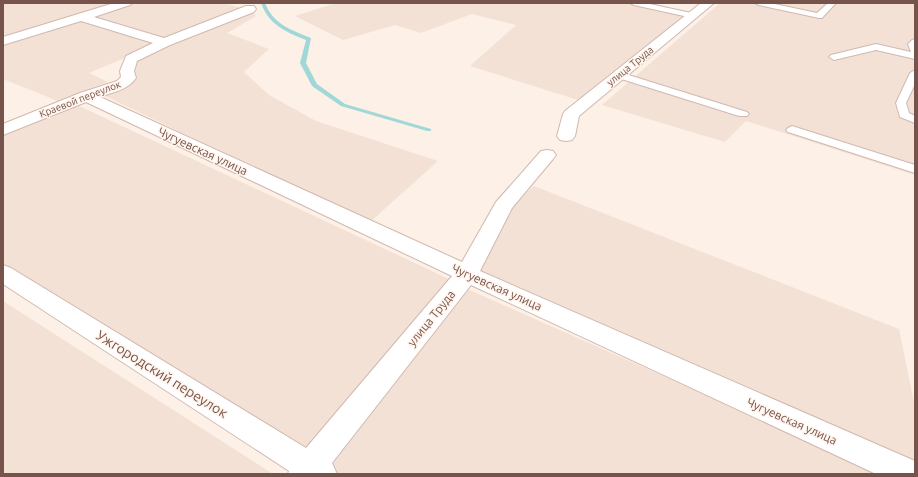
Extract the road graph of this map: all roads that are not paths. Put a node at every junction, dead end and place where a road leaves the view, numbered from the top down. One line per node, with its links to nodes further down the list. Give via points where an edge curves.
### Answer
1 (126, 3): 8 (street)
2 (634, 3): 7 (lane)
3 (708, 3): 7 (street, улица Труда)
4 (760, 3): 5 (lane, via 819,16)
5 (832, 3)
6 (250, 9): 10 (street, Краевой переулок)
7 (693, 16): 15 (street, улица Труда)
8 (81, 17): 9 (street); 10 (street)
9 (3, 41)
10 (165, 42): 17 (street, Краевой переулок, via 131,59 127,71 129,78 122,84)
11 (915, 42): 12 (lane)
12 (915, 52)
13 (915, 56): 14 (lane, via 876,48)
14 (834, 57)
15 (619, 75): 19 (lane); 24 (street, улица Труда, via 570,114)
16 (914, 80): 18 (lane, via 901,103)
17 (86, 96): 22 (street, Краевой переулок); 28 (street, Чугуевская улица)
18 (903, 110): 20 (lane); 21 (lane, via 904,115)
19 (743, 114)
20 (915, 114)
21 (915, 120)
22 (3, 130)
23 (792, 130): 26 (lane)
24 (566, 136)
25 (547, 155): 28 (street, улица Труда, via 503,206)
26 (915, 169)
27 (3, 273): 29 (street, Ужгородский переулок)
28 (467, 274): 29 (street, улица Труда); 30 (street, Чугуевская улица)
29 (312, 472)
30 (910, 474)

